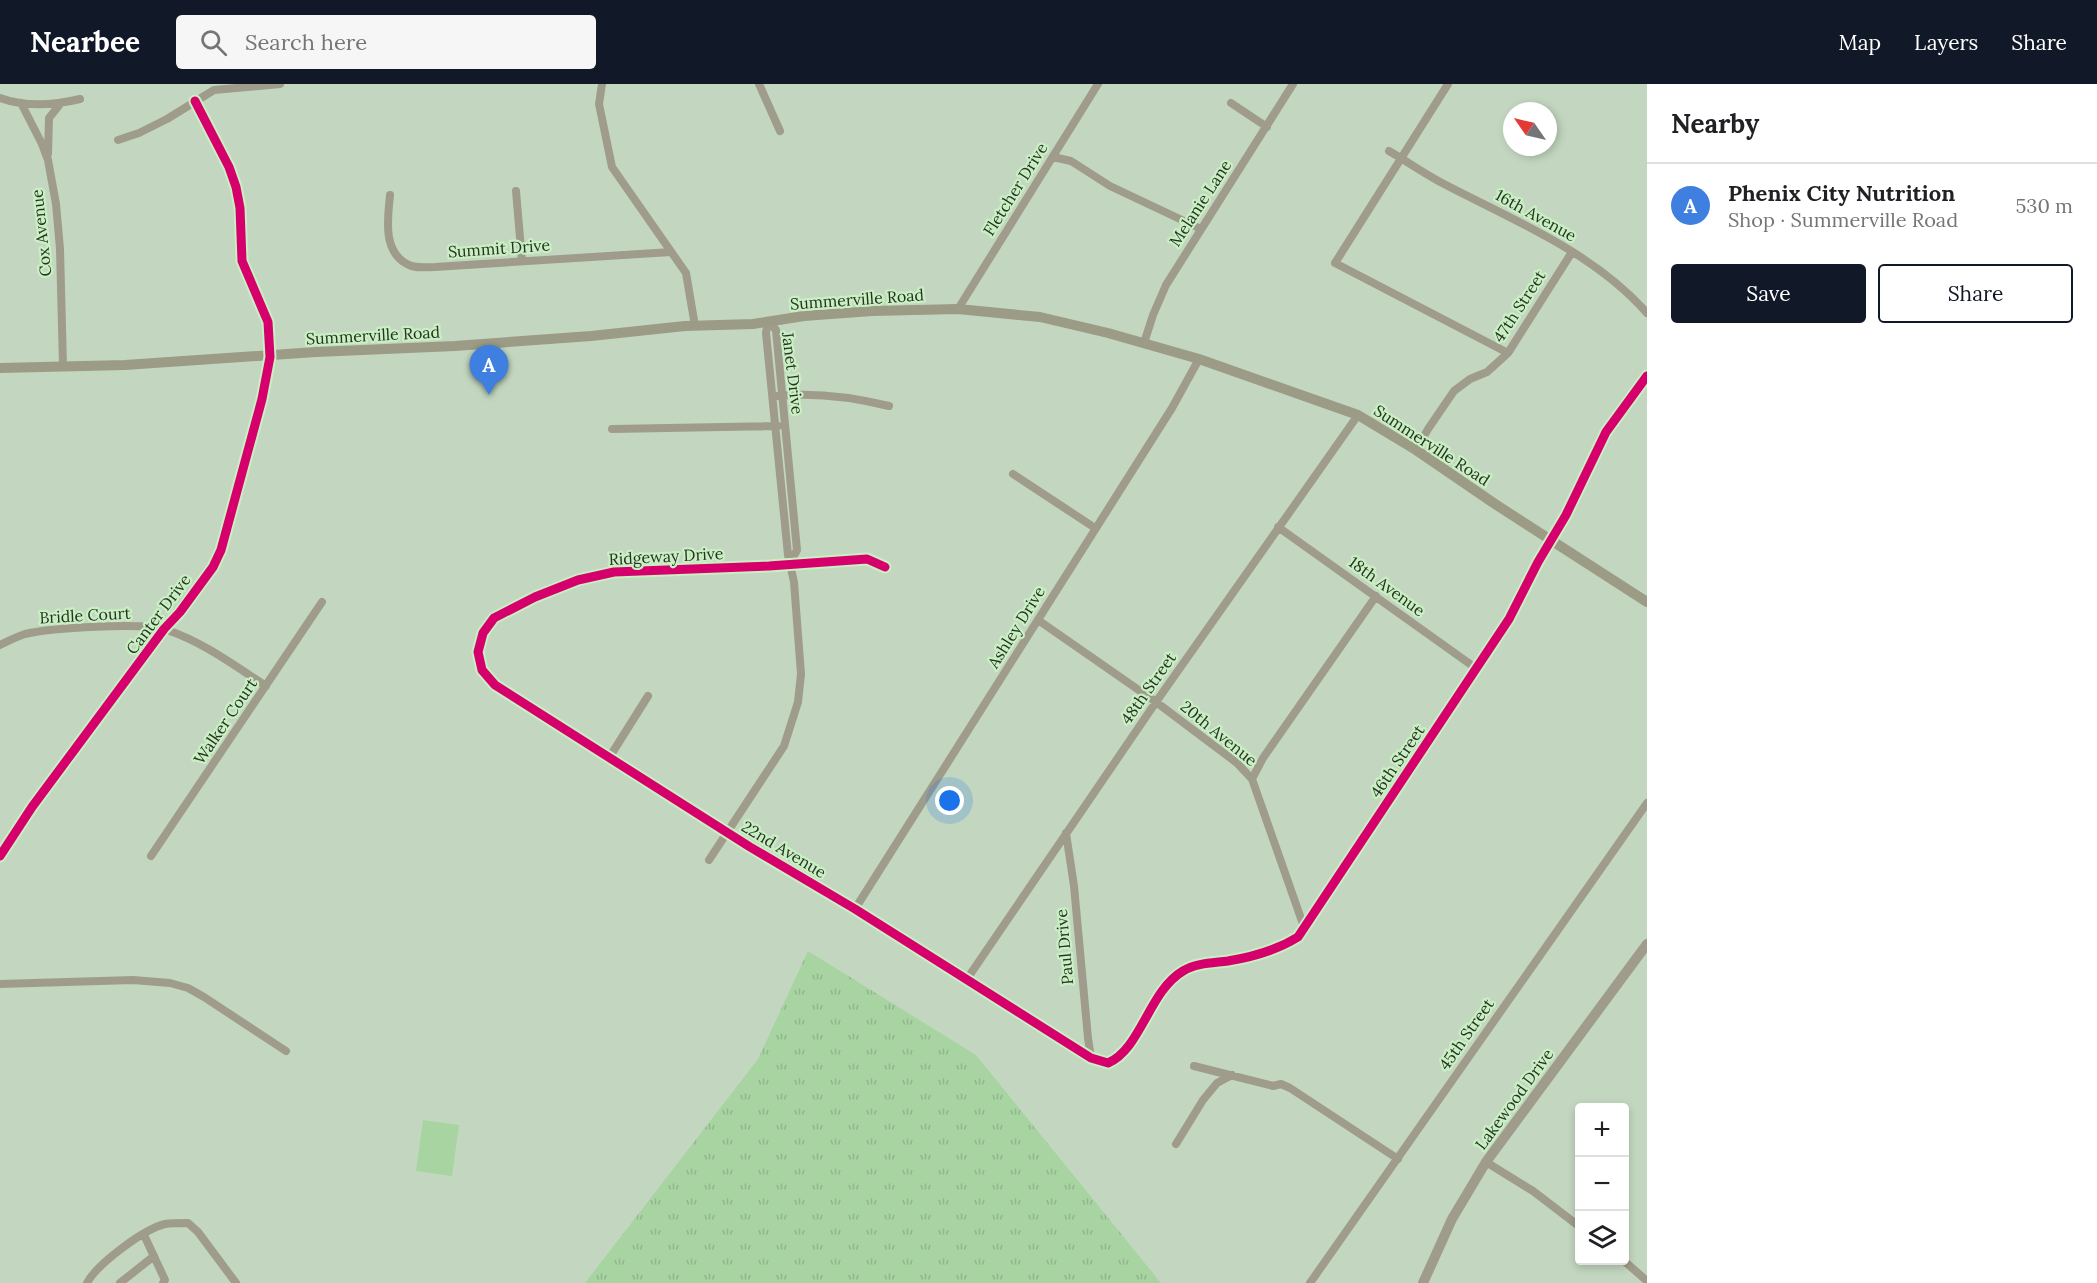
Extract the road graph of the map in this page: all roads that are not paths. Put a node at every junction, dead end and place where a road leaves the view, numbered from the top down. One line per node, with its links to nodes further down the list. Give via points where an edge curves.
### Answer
1 (280, 84): 9 (street, via 214,90)
2 (602, 84): 23 (street, via 599,104 612,167)
3 (759, 84): 14 (street)
4 (1098, 84): 17 (street, Fletcher Drive)
5 (1293, 84): 13 (street, Melanie Lane)
6 (1448, 84): 18 (street)
7 (0, 98): 10 (street)
8 (80, 99): 11 (street)
9 (195, 101): 15 (street); 32 (street, Canter Drive, via 237,187 242,261 268,322)
10 (21, 103): 11 (street); 19 (street, Cox Avenue)
11 (61, 103): 19 (street, via 49,118)
12 (1231, 103): 13 (street)
13 (1267, 127): 22 (street, Melanie Lane)
14 (780, 131)
15 (118, 141)
16 (1389, 152): 18 (street, 16th Avenue)
17 (1053, 157): 22 (street, via 1071,161 1110,186); 26 (street, Fletcher Drive)
18 (1401, 158): 24 (street, 16th Avenue); 31 (street, via 1335,263)
19 (48, 160): 34 (street, Cox Avenue, via 60,249)
20 (516, 191): 25 (street)
21 (390, 195): 25 (street, Summit Drive, via 389,241 406,264 435,267)
22 (1201, 229): 30 (street, Melanie Lane, via 1166,285)
23 (670, 252): 25 (street, Summit Drive); 29 (street, via 687,273)
24 (1572, 252): 27 (street, 16th Avenue, via 1603,272); 31 (street, 47th Street)
25 (522, 261)
26 (958, 309): 28 (main road, Summerville Road, via 872,311); 30 (main road, Summerville Road, via 1040,317)
27 (1647, 314)
28 (768, 321): 29 (main road, Summerville Road); 37 (street, Janet Drive, via 776,330); 38 (street, Janet Drive)
29 (695, 326): 32 (main road, Summerville Road)
30 (1144, 343): 33 (main road, Summerville Road)
31 (1508, 353): 44 (street, 47th Street, via 1487,372 1454,392)
32 (270, 357): 34 (main road, Summerville Road); 55 (street, Canter Drive, via 221,550 213,567)
33 (1199, 359): 40 (main road, Summerville Road); 47 (street, Ashley Drive)
34 (63, 366): 35 (main road, Summerville Road)
35 (0, 368)
36 (1647, 376): 48 (street, 46th Street, via 1606,432)
37 (782, 395): 38 (street); 39 (street, via 844,396); 42 (street, Janet Drive)
38 (772, 396): 41 (street, Janet Drive)
39 (888, 406)
40 (1358, 415): 44 (main road, Summerville Road); 46 (street, 48th Street)
41 (775, 426): 42 (street); 43 (street); 49 (street, Janet Drive)
42 (785, 426): 49 (street, Janet Drive, via 797,550)
43 (612, 429)
44 (1416, 450): 48 (main road, Summerville Road)
45 (1013, 474): 47 (street)
46 (1278, 527): 51 (street, 18th Avenue); 61 (street, 48th Street)
47 (1095, 528): 54 (street, Ashley Drive)
48 (1551, 539): 53 (main road, Summerville Road); 58 (street, 46th Street, via 1509,619)
49 (789, 565): 50 (street, Ridgeway Drive, via 867,559); 57 (street, Ridgeway Drive, via 596,575 535,597 494,618 483,633); 65 (street, Janet Drive, via 800,646 798,702 784,746)
50 (885, 567)
51 (1376, 596): 58 (street, 18th Avenue); 63 (street)
52 (322, 602): 59 (street, Walker Court)
53 (1647, 602)
54 (1038, 621): 61 (street, 20th Avenue); 70 (street, Ashley Drive)
55 (164, 629): 56 (street, Bridle Court, via 72,628 27,634); 59 (street, Bridle Court, via 205,647); 67 (street, Canter Drive)
56 (0, 645)
57 (478, 652): 62 (street, 22nd Avenue, via 482,670 495,685)
58 (1477, 669): 71 (street, 46th Street)
59 (266, 686): 68 (street, Walker Court)
60 (648, 696): 62 (street)
61 (1156, 702): 63 (street, 20th Avenue, via 1237,763); 66 (street, 48th Street)
62 (609, 758): 65 (street, 22nd Avenue)
63 (1252, 779): 71 (street, 20th Avenue)
64 (1647, 803): 80 (street, 45th Street)
65 (727, 833): 69 (street, Janet Drive); 70 (street, 22nd Avenue)
66 (1066, 833): 73 (street, 48th Street); 76 (street, Paul Drive)
67 (0, 856)
68 (151, 856)
69 (710, 860)
70 (855, 909): 73 (street, 22nd Avenue)
71 (1304, 927): 76 (street, 46th Street, via 1298,937 1282,947 1183,970 1153,1003 1117,1059 1108,1063)
72 (1647, 944): 81 (street, Lakewood Drive)
73 (967, 979): 76 (street, 22nd Avenue)
74 (0, 984): 75 (street, via 133,980 170,983 204,996)
75 (286, 1051)
76 (1091, 1058)
77 (1194, 1066): 78 (street)
78 (1232, 1075): 79 (street, via 1217,1083 1203,1100); 80 (street, via 1290,1088)
79 (1176, 1144)
80 (1398, 1159): 91 (street, 45th Street)
81 (1486, 1162): 82 (street); 92 (street, Lakewood Drive, via 1452,1219)
82 (1575, 1223)
83 (144, 1235): 84 (street); 87 (street, via 110,1256); 90 (street, via 164,1224 188,1223)
84 (154, 1256): 88 (street); 89 (street, via 165,1280)
85 (1629, 1265): 86 (street)
86 (1647, 1281)
87 (87, 1283)
88 (120, 1283)
89 (162, 1283)
90 (236, 1283)
91 (1310, 1283)
92 (1423, 1283)

